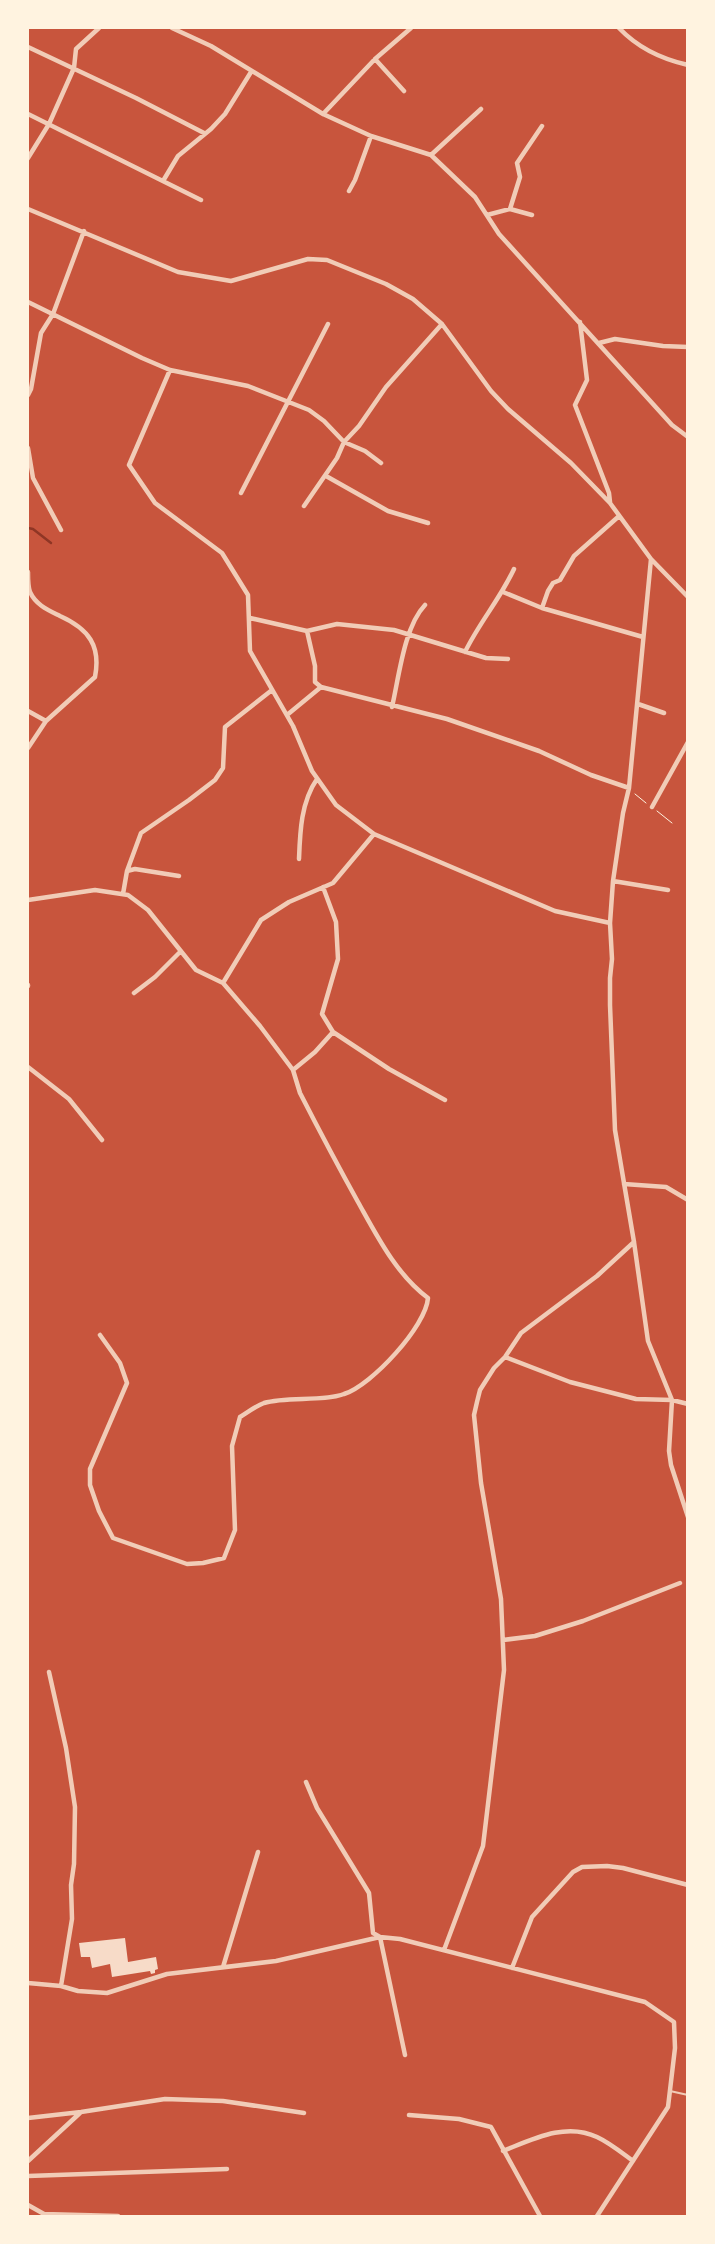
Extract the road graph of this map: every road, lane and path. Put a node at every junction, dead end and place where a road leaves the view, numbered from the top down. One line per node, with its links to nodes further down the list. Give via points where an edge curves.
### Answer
1 (99, 28): 8 (street, via 76,50)
2 (172, 28): 9 (street, via 211,46)
3 (411, 28): 6 (street)
4 (619, 28): 7 (street, via 640,46 669,61)
5 (28, 47): 8 (street)
6 (375, 59): 10 (street); 13 (street)
7 (688, 65)
8 (74, 68): 14 (street); 16 (street)
9 (251, 72): 13 (street); 16 (street, via 225,114)
10 (404, 91)
11 (481, 110): 18 (street)
12 (28, 114): 14 (street)
13 (323, 114): 17 (street)
14 (49, 124): 19 (street); 20 (street)
15 (542, 126): 24 (street, via 517,163 520,177)
16 (204, 133): 20 (street, via 178,156)
17 (371, 136): 18 (street); 21 (street)
18 (430, 155): 25 (street, via 476,198)
19 (28, 158)
20 (163, 181): 22 (street)
21 (349, 191)
22 (201, 200)
23 (28, 209): 27 (street)
24 (510, 209): 25 (street); 26 (street)
25 (487, 215): 30 (street, via 499,234)
26 (532, 215)
27 (84, 231): 29 (street); 32 (street, via 178,272 231,281 308,259 327,260 386,284 412,299)
28 (28, 302): 29 (street)
29 (52, 314): 35 (street); 36 (street, via 41,333)
30 (580, 321): 33 (street); 44 (street, via 587,380 575,405)
31 (328, 324): 37 (street)
32 (442, 324): 39 (street, via 404,364); 44 (street, via 491,391)
33 (599, 344): 34 (street, via 615,339); 38 (street, via 672,425)
34 (688, 347)
35 (170, 370): 37 (street, via 248,386); 56 (street, via 129,465 155,503 222,553 248,595)
36 (28, 395)
37 (286, 402): 39 (street, via 309,410); 43 (street)
38 (688, 437)
39 (344, 442): 41 (street); 42 (street)
40 (28, 448): 48 (street, via 33,478)
41 (382, 463)
42 (326, 476): 45 (street); 47 (street, via 388,511)
43 (241, 493)
44 (610, 503): 46 (street)
45 (304, 506)
46 (618, 517): 49 (street); 55 (street, via 574,556 560,580 548,591)
47 (428, 523)
48 (61, 530)
49 (651, 559): 53 (street); 59 (street)
50 (514, 569): 52 (street)
51 (28, 572): 69 (street, via 30,592 40,606 67,619 91,639 97,653 95,677)
52 (503, 592): 55 (street); 60 (street)
53 (688, 597)
54 (425, 605): 58 (street, via 417,614)
55 (542, 608): 59 (street)
56 (250, 618): 57 (street); 63 (street, via 250,651)
57 (307, 631): 58 (street, via 337,624); 62 (street, via 315,682)
58 (410, 634): 60 (street); 65 (street)
59 (643, 637): 64 (street)
60 (465, 652): 61 (street, via 486,658)
61 (508, 659)
62 (321, 687): 65 (street); 68 (street)
63 (272, 690): 68 (street); 77 (street, via 225,727 224,768 215,780 141,833)
64 (638, 704): 67 (street); 73 (street)
65 (392, 706): 73 (street, via 447,719 539,750 591,775)
66 (28, 711): 69 (street)
67 (664, 713)
68 (287, 715): 72 (street)
69 (46, 721): 71 (street)
70 (688, 742): 74 (street)
71 (28, 748)
72 (317, 779): 75 (street, via 336,805); 76 (street, via 310,789 304,812)
73 (629, 788): 79 (street)
74 (652, 807)
75 (374, 834): 80 (street, via 333,883); 84 (street, via 555,911)
76 (299, 859)
77 (127, 871): 78 (street, via 135,869); 82 (street)
78 (179, 876)
79 (613, 882): 81 (street); 84 (street)
80 (323, 887): 86 (street, via 289,902 261,920); 88 (street, via 336,922 338,959 322,1014)
81 (668, 890)
82 (124, 894): 83 (street, via 95,890); 85 (street, via 148,910)
83 (28, 900)
84 (610, 923): 93 (street, via 615,1130)
85 (181, 951): 86 (street, via 196,970); 87 (street)
86 (222, 983): 90 (street)
87 (134, 993)
88 (333, 1032): 90 (street); 91 (street, via 389,1069)
89 (28, 1066): 92 (street, via 69,1099)
90 (293, 1070): 96 (street, via 300,1093 370,1224 392,1260 416,1289 428,1298 427,1306 403,1345 377,1373 344,1394 264,1403 240,1417 232,1446 235,1530 224,1558 187,1564 113,1538 90,1485 90,1469 127,1383 120,1363)
91 (445, 1100)
92 (102, 1140)
93 (624, 1184): 94 (street, via 666,1187); 95 (street)
94 (688, 1200)
95 (634, 1242): 97 (street, via 597,1276 521,1333); 98 (street, via 648,1341)
96 (100, 1335)
97 (505, 1357): 98 (street, via 570,1382 636,1399); 102 (street, via 480,1390 474,1415 481,1483 501,1599)
98 (672, 1400): 99 (street); 100 (street, via 669,1451)
99 (688, 1404)
100 (688, 1517)
101 (680, 1583): 102 (street, via 583,1621 535,1636)
102 (503, 1640): 108 (street, via 503,1683 483,1846)
103 (49, 1672): 112 (street, via 75,1807 72,1919)
104 (306, 1782): 107 (street, via 317,1808 369,1893 373,1933)
105 (258, 1852): 109 (street)
106 (688, 1885): 110 (street, via 623,1868 582,1867 573,1872 532,1917)
107 (380, 1937): 108 (street); 109 (street, via 276,1961); 113 (street)
108 (444, 1950): 110 (street)
109 (223, 1967): 112 (street, via 167,1974 107,1993)
110 (512, 1968): 114 (street, via 645,2002 674,2022 675,2048)
111 (28, 1983): 112 (street)
112 (61, 1986)
113 (405, 2055)
114 (670, 2091): 115 (lane); 122 (street, via 668,2106)
115 (688, 2095)
116 (81, 2112): 117 (street, via 165,2099 223,2101); 119 (street); 121 (street)
117 (304, 2113)
118 (409, 2115): 120 (street, via 459,2119 490,2127)
119 (28, 2118)
120 (503, 2151): 122 (street, via 549,2133 577,2130 597,2137); 128 (street)
121 (28, 2161)
122 (633, 2161): 129 (street)
123 (227, 2169): 124 (street)
124 (28, 2176)
125 (28, 2205): 126 (street, via 44,2214)
126 (104, 2216): 127 (street)
127 (118, 2216)
128 (540, 2216)
129 (597, 2216)

